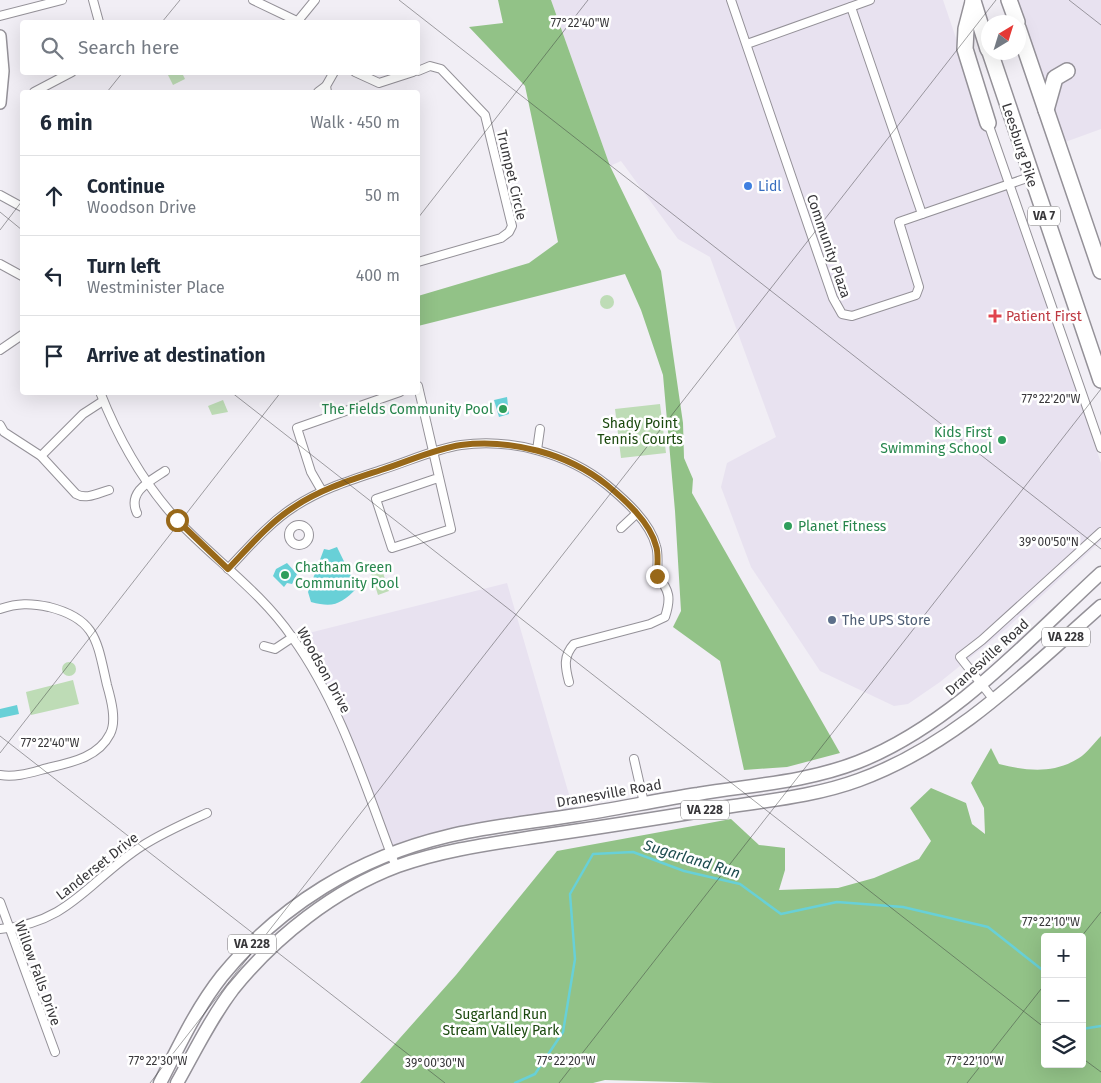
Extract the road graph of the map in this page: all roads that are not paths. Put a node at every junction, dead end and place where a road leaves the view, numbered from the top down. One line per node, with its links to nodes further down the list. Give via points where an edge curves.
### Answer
1 (62, 0): 11 (street)
2 (94, 0): 12 (street)
3 (253, 0): 13 (street)
4 (315, 0): 14 (street)
5 (731, 0): 17 (street, Community Plaza)
6 (870, 0): 9 (street)
7 (1009, 0): 10 (highway)
8 (973, 1): 15 (highway, Leesburg Pike / VA 7); 30 (highway, via 965,34 965,50)
9 (852, 7): 17 (street); 35 (street)
10 (1014, 15)
11 (0, 16)
12 (98, 20)
13 (294, 20)
14 (300, 20)
15 (981, 26)
16 (0, 36): 28 (street, via 3,72)
17 (747, 44): 35 (street, Community Plaza, via 842,314 852,316 916,295 919,287 898,222)
18 (1026, 52): 29 (highway, VA 7)
19 (992, 60): 31 (highway, Leesburg Pike / VA 7)
20 (420, 70): 36 (street, Trumpet Circle, via 430,66 442,69 481,109 487,121 512,226 501,238)
21 (1067, 71): 29 (highway, via 1056,78)
22 (66, 75): 27 (street)
23 (333, 75): 26 (street)
24 (362, 75): 25 (street, via 380,83)
25 (404, 75)
26 (327, 89)
27 (38, 90)
28 (0, 103)
29 (1046, 111): 39 (highway, VA 7)
30 (988, 123): 32 (street)
31 (1030, 177): 32 (street, Community Plaza); 38 (highway, Leesburg Pike / VA 7)
32 (1010, 184): 35 (street, Community Plaza); 50 (street)
33 (0, 195): 34 (street)
34 (20, 206)
35 (922, 214)
36 (420, 261)
37 (0, 264): 40 (street)
38 (1063, 269): 43 (highway); 44 (highway, Leesburg Pike / VA 7)
39 (1101, 271)
40 (20, 275)
41 (20, 336): 42 (street)
42 (0, 350)
43 (1101, 350)
44 (1101, 380)
45 (101, 395): 48 (street, Woodson Drive)
46 (391, 395): 61 (street, via 297,428 311,472)
47 (420, 395): 55 (street)
48 (103, 401): 56 (street, via 83,414); 59 (street, Woodson Drive)
49 (1101, 418): 50 (street)
50 (1092, 422): 53 (street)
51 (0, 424): 56 (street, via 4,432)
52 (540, 430): 54 (street)
53 (1101, 448)
54 (537, 450): 55 (street, via 474,444); 63 (street, via 567,461 600,480)
55 (433, 453): 58 (street); 61 (street)
56 (41, 456): 60 (street, via 81,497)
57 (166, 471): 59 (street)
58 (438, 478): 58 (street, via 451,529 392,548 376,499)
59 (148, 482): 62 (street, via 134,499); 68 (street, Woodson Drive, via 177,520)
60 (109, 490)
61 (322, 491): 64 (street)
62 (137, 513)
63 (636, 514): 66 (street); 74 (street, via 657,546 657,576 668,587 670,603 664,617 650,624 574,644 565,661)
64 (282, 515): 65 (street); 68 (street)
65 (294, 526)
66 (621, 528)
67 (1101, 532): 75 (street, via 960,657)
68 (228, 569): 72 (street, Woodson Drive, via 268,607)
69 (1101, 573): 75 (main road, Dranesville Road / VA 228)
70 (1101, 606): 76 (main road, VA 228)
71 (0, 609): 78 (street, via 24,604 42,606 71,613 84,622 101,656 113,718 111,733 106,740 80,760 33,772)
72 (293, 637): 73 (street, via 275,649); 81 (street, Woodson Drive, via 348,744)
73 (264, 646)
74 (570, 682)
75 (980, 684): 76 (street); 79 (main road, Dranesville Road / VA 228, via 935,721 897,744 857,762 788,781)
76 (994, 700): 82 (main road, VA 228, via 917,754 856,781 742,804 458,849)
77 (634, 759): 79 (street)
78 (0, 775)
79 (644, 802): 81 (main road, Dranesville Road / VA 228, via 474,831)
80 (207, 813): 84 (street, Landerset Drive, via 142,846 65,908 35,922)
81 (390, 853): 82 (street, Woodson Drive); 86 (main road, Dranesville Road / VA 228, via 334,880 260,936 206,998)
82 (396, 867): 87 (main road, VA 228, via 331,901 263,956 218,1010)
83 (0, 902): 84 (street, Willow Falls Drive)
84 (4, 928): 85 (street, Willow Falls Drive)
85 (56, 1052)
86 (160, 1083)
87 (177, 1083)

